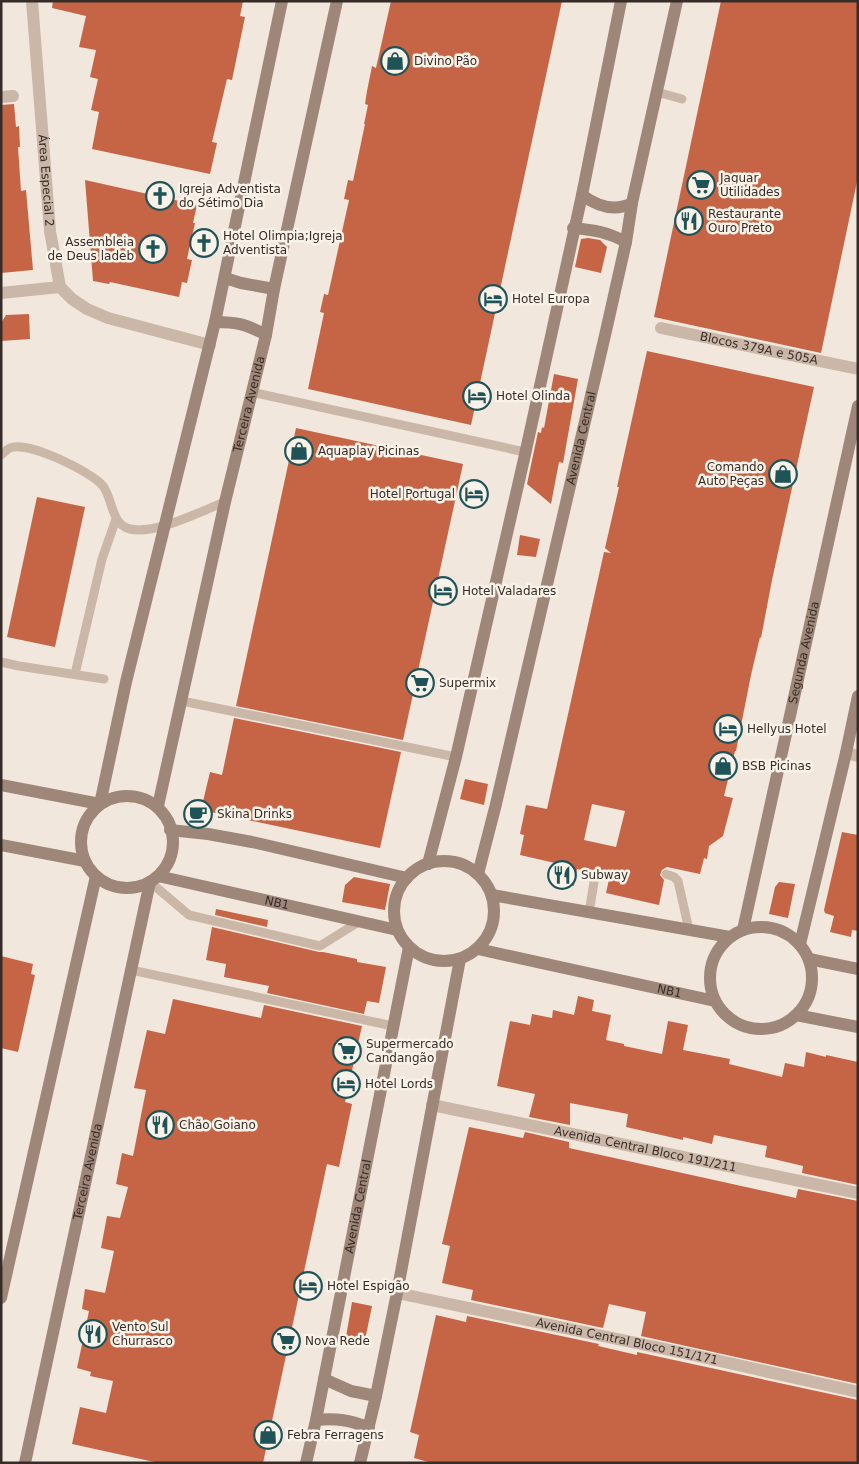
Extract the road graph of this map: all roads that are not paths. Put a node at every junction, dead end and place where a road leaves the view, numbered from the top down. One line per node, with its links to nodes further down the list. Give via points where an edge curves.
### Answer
1 (32, 1): 13 (street, Área Especial 2, via 50,231)
2 (282, 1): 12 (street)
3 (337, 1): 14 (street, Terceira Avenida)
4 (621, 1): 8 (street)
5 (677, 1): 6 (street, Avenida Central)
6 (657, 92): 7 (lane); 9 (street, Avenida Central)
7 (682, 98)
8 (582, 195): 9 (street, via 599,205 624,208); 10 (street)
9 (632, 203): 11 (street, Avenida Central)
10 (574, 228): 11 (street, via 596,230); 23 (street)
11 (626, 242): 42 (street, Avenida Central)
12 (225, 278): 14 (street); 16 (street)
13 (60, 287): 15 (street); 19 (street, via 87,309 108,318)
14 (274, 289): 18 (street, Terceira Avenida)
15 (1, 293)
16 (215, 322): 18 (street, via 247,325); 19 (street)
17 (661, 328): 20 (street, Blocos 379A e 505A)
18 (266, 335): 21 (street, Terceira Avenida)
19 (210, 345): 27 (street)
20 (858, 369)
21 (251, 392): 23 (lane); 25 (street, Terceira Avenida)
22 (858, 406): 53 (street, Segunda Avenida)
23 (525, 452): 34 (street)
24 (1, 455): 26 (lane, via 19,446 37,449 94,478 110,499)
25 (225, 502): 27 (lane); 32 (street, Terceira Avenida)
26 (116, 519): 27 (lane, via 131,530); 29 (lane, via 98,572)
27 (165, 526): 36 (street)
28 (1, 662): 29 (lane)
29 (75, 674): 30 (lane)
30 (104, 679)
31 (858, 696): 33 (street)
32 (182, 701): 34 (lane); 37 (street, Terceira Avenida)
33 (852, 755): 55 (street)
34 (456, 757): 41 (street)
35 (1, 785): 36 (street)
36 (100, 804): 37 (street, via 119,796 140,797); 40 (street, via 84,823 81,848)
37 (158, 806): 38 (street, via 168,819)
38 (170, 830): 46 (street, via 252,842); 47 (street, via 173,850 168,864)
39 (1, 845): 40 (street)
40 (85, 861): 44 (street)
41 (428, 864): 42 (street, via 446,861 463,865); 46 (street)
42 (478, 874): 48 (street)
43 (666, 874): 52 (lane, via 678,881)
44 (96, 876): 47 (street, via 122,888 137,887); 69 (street)
45 (595, 876): 49 (lane)
46 (407, 878): 51 (street, via 398,894 394,912)
47 (154, 879): 50 (street, NB1); 50 (lane, via 189,915 320,946); 61 (street, Terceira Avenida)
48 (492, 895): 49 (street); 57 (street, via 492,924)
49 (589, 912): 52 (street)
50 (360, 921): 51 (street, NB1)
51 (397, 930): 56 (street)
52 (689, 930): 54 (street)
53 (743, 930): 54 (street); 55 (street, via 774,928)
54 (730, 937): 62 (street, via 718,950 711,967 710,984)
55 (800, 944): 59 (street)
56 (409, 947): 58 (street, via 424,958 442,962); 64 (street, Avenida Central)
57 (478, 948): 58 (street); 62 (street, NB1)
58 (460, 959): 66 (street)
59 (809, 959): 60 (street); 63 (street, via 810,991)
60 (858, 969)
61 (131, 970): 64 (lane); 75 (street, Terceira Avenida)
62 (715, 1001): 63 (street, via 725,1014 754,1028 783,1024)
63 (796, 1015): 65 (street)
64 (393, 1026): 70 (street, Avenida Central)
65 (858, 1027)
66 (432, 1105): 67 (street, Avenida Central Bloco 191/211); 68 (street)
67 (858, 1193)
68 (396, 1293): 71 (street, Avenida Central Bloco 151/171); 72 (street)
69 (1, 1298)
70 (324, 1380): 72 (street); 73 (street, Avenida Central)
71 (858, 1392)
72 (376, 1396): 74 (street)
73 (316, 1420): 74 (street, via 349,1420); 76 (street, Avenida Central)
74 (369, 1428): 77 (street)
75 (24, 1463)
76 (306, 1463)
77 (360, 1463)

